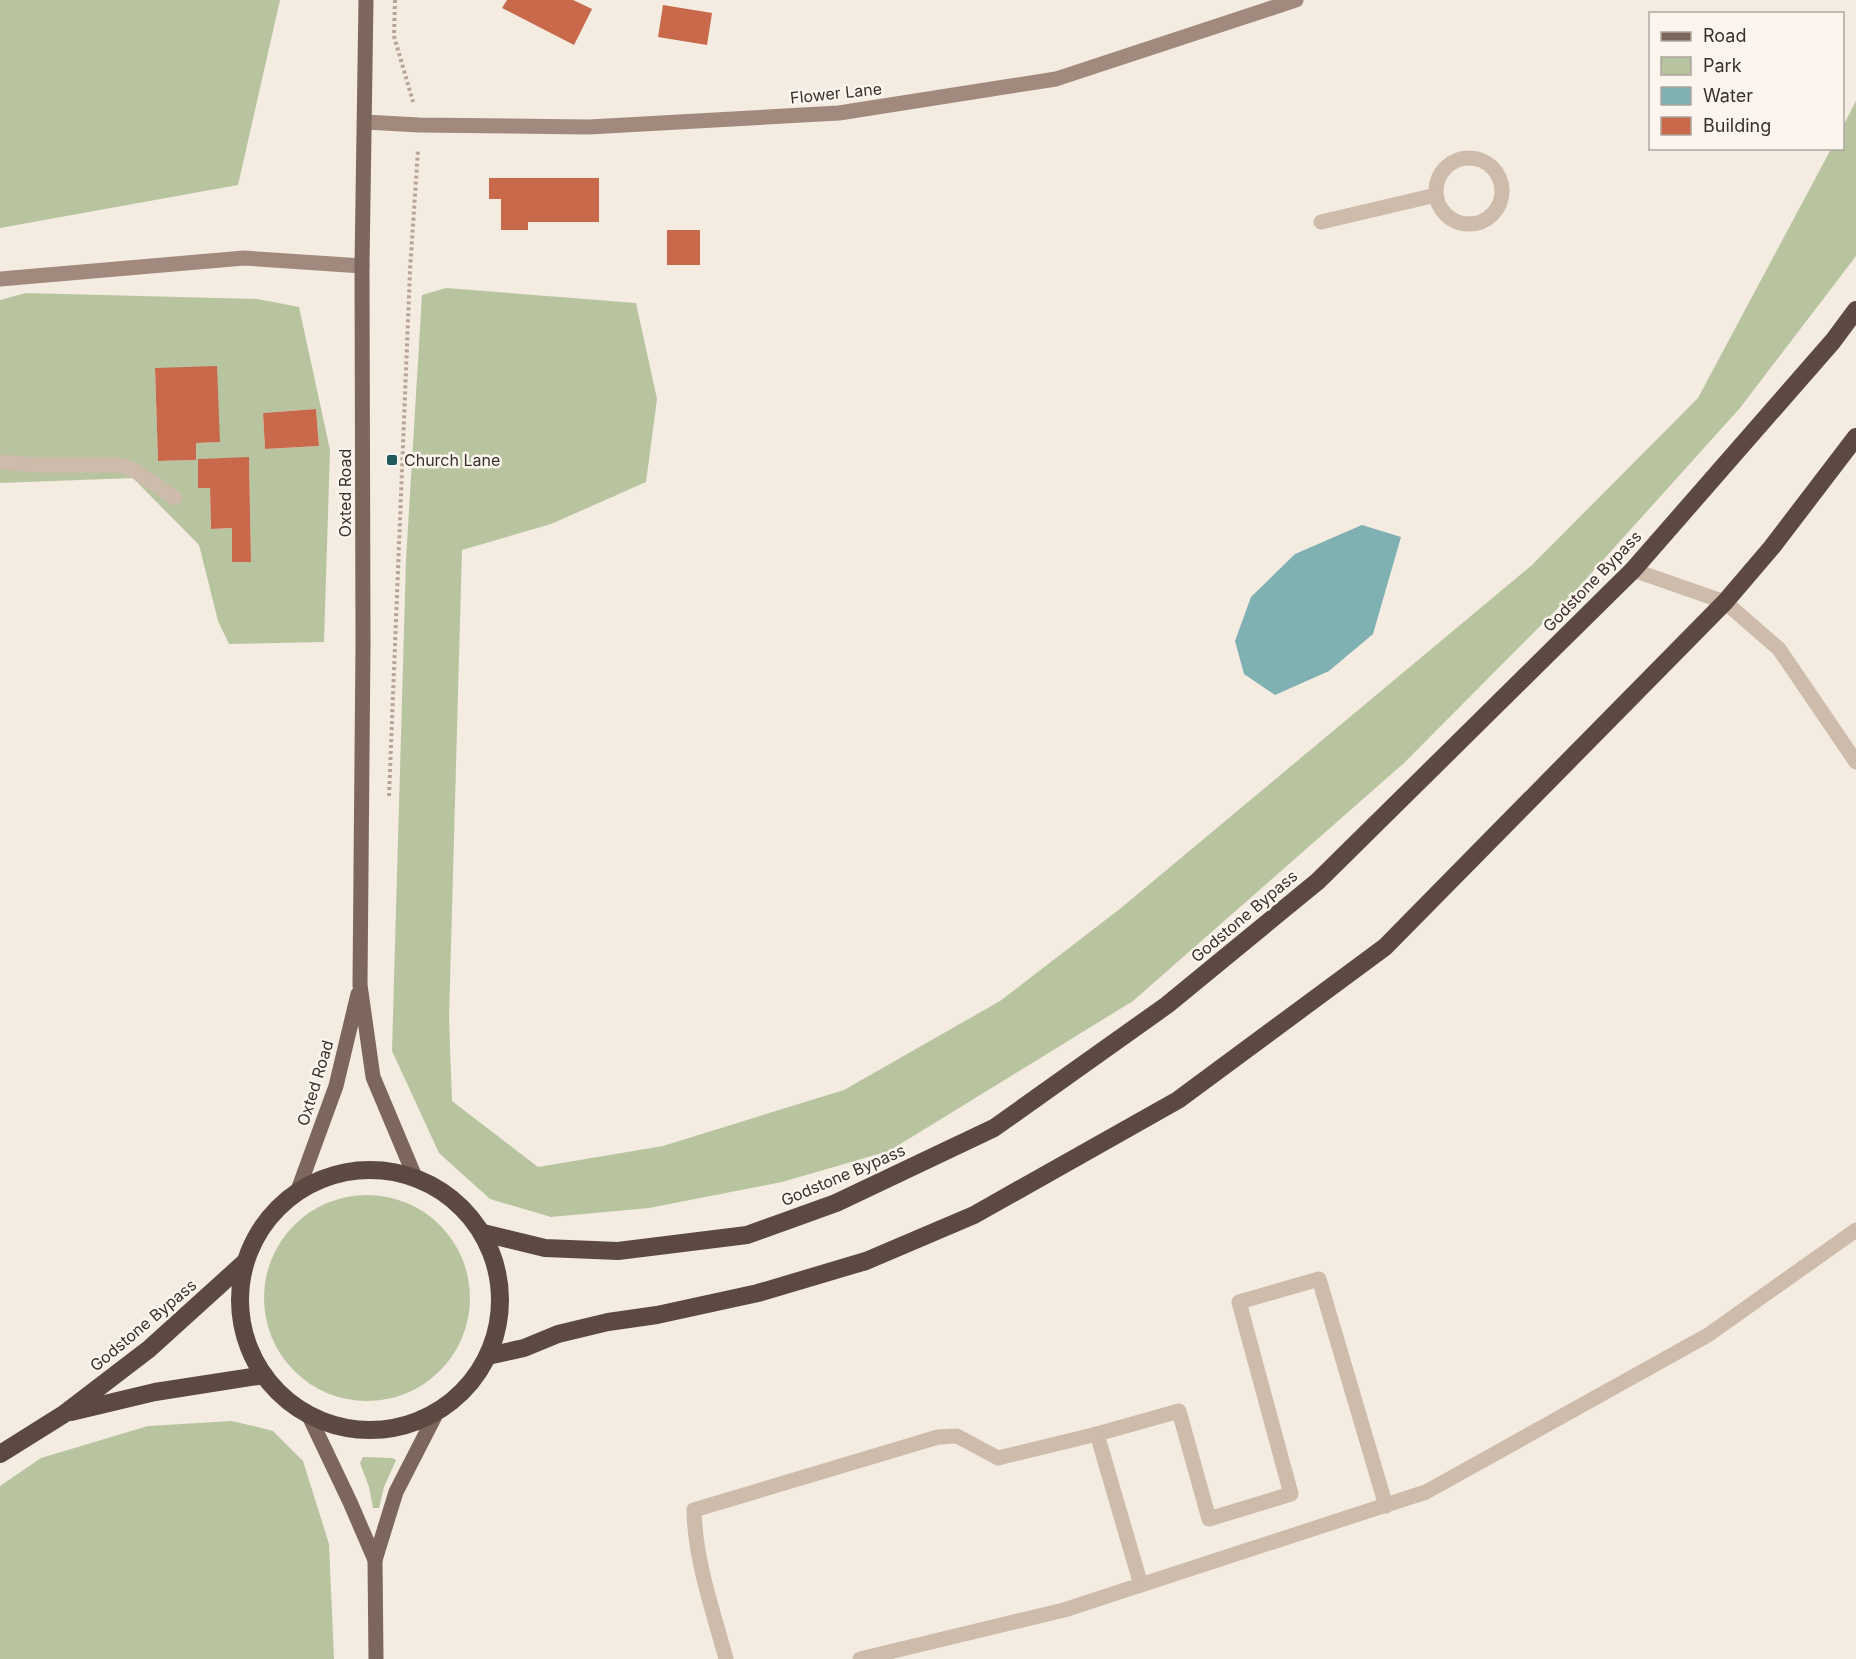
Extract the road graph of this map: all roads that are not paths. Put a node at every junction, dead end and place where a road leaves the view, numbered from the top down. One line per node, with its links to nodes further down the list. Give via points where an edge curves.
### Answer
1 (366, 0): 3 (main road, Oxted Road)
2 (1296, 0): 3 (street, Flower Lane, via 1056,78 839,114 589,127)
3 (365, 122): 6 (main road, Oxted Road)
4 (1436, 195): 4 (lane, via 1444,169 1453,162 1473,158 1491,166 1498,174 1503,192 1492,215 1471,224 1451,219); 5 (lane)
5 (1321, 222)
6 (362, 266): 7 (street, via 244,258); 15 (main road, Oxted Road)
7 (2, 282)
8 (1856, 310): 12 (highway, Godstone Bypass)
9 (1856, 437): 13 (highway)
10 (0, 462): 11 (lane, via 118,465 132,469)
11 (175, 498)
12 (1633, 570): 13 (lane); 19 (highway, Godstone Bypass, via 1318,880 1167,1005 994,1128 836,1203 747,1235 618,1251 545,1248)
13 (1725, 602): 14 (lane, via 1779,649); 21 (highway, via 1384,947 1178,1100 974,1215 866,1261 758,1293 608,1322)
14 (1856, 762)
15 (360, 985): 16 (main road, Oxted Road, via 373,1077); 17 (main road, Oxted Road, via 336,1086)
16 (415, 1177): 17 (highway, via 377,1169 341,1172); 19 (highway, via 452,1198)
17 (298, 1190): 20 (highway, via 269,1216)
18 (1856, 1230): 28 (lane, via 1708,1335 1426,1492)
19 (483, 1233): 21 (highway, via 495,1263 500,1295 498,1329)
20 (244, 1263): 22 (highway, via 239,1299 242,1325 249,1350); 24 (highway, Godstone Bypass, via 149,1350)
21 (488, 1356): 23 (highway, via 465,1389)
22 (264, 1375): 24 (highway, Godstone Bypass, via 155,1392); 25 (highway, via 285,1399)
23 (437, 1412): 25 (highway, via 392,1429 369,1430); 29 (main road, via 396,1492)
24 (64, 1414): 27 (highway, Godstone Bypass)
25 (309, 1416): 29 (main road)
26 (1097, 1434): 28 (lane, via 1179,1411 1209,1519 1291,1494 1239,1302 1319,1279); 30 (lane); 32 (lane, via 998,1458 957,1436 938,1437 694,1510 700,1560)
27 (0, 1455)
28 (1386, 1506): 30 (lane)
29 (375, 1560): 31 (main road)
30 (1141, 1585): 33 (lane, via 1064,1610)
31 (376, 1659)
32 (726, 1659)
33 (860, 1659)

